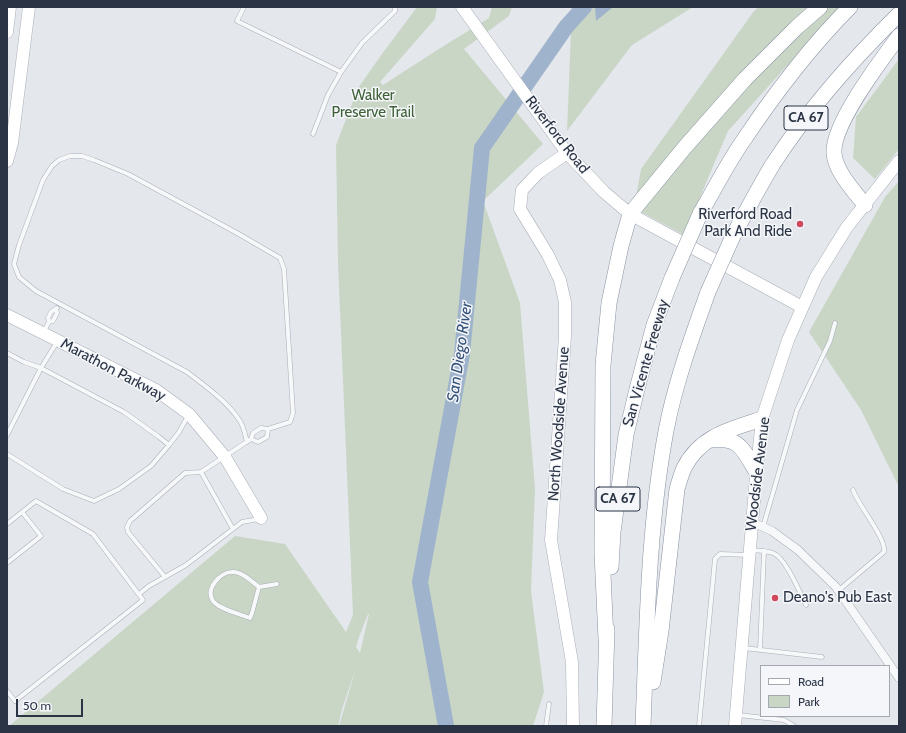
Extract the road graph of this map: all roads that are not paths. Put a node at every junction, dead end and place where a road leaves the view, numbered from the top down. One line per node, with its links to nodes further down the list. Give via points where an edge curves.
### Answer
1 (10, 7): 9 (street)
2 (29, 7): 14 (street, via 12,143)
3 (244, 7): 11 (lane, via 237,21)
4 (395, 7): 11 (lane, via 395,11 362,43)
5 (820, 7): 17 (highway, via 797,26 745,79)
6 (850, 7): 52 (highway, San Vicente Freeway / CA 67, bridge, via 788,78 742,142 700,214 672,278 654,325 626,435 613,532)
7 (463, 8): 13 (street, Riverford Road)
8 (899, 14): 63 (highway, CA 67, bridge, via 871,41 816,105 773,164 733,236 708,292 691,339 666,430 656,497 649,584)
9 (7, 32)
10 (899, 36): 16 (highway, via 871,74 845,118 836,139 834,153 838,169)
11 (341, 72): 12 (lane)
12 (313, 134)
13 (567, 153): 17 (street, Riverford Road, via 604,192); 61 (street, North Woodside Avenue, via 538,173 522,190 520,209 548,255 560,280 565,302 551,540 572,662)
14 (7, 161)
15 (899, 161): 16 (street, Woodside Avenue)
16 (865, 205): 19 (street, Woodside Avenue, via 820,271)
17 (630, 214): 19 (street, Riverford Road); 52 (highway, via 610,303 603,365 602,553)
18 (59, 304): 22 (lane, via 57,314); 28 (lane, via 36,292 19,277 14,264 43,180 52,166 70,156 82,156 128,174 280,258 284,269 293,413 290,422); 30 (lane, via 187,372 228,407 241,422)
19 (802, 307): 27 (street, Woodside Avenue, via 788,340)
20 (7, 315): 22 (street, Marathon Parkway)
21 (835, 323): 41 (lane, via 830,341 795,416)
22 (43, 333): 23 (street, Marathon Parkway)
23 (58, 340): 25 (lane); 26 (street, Marathon Parkway, via 156,390)
24 (7, 353): 25 (lane)
25 (41, 368): 29 (lane); 32 (lane, via 124,412)
26 (189, 414): 32 (lane); 34 (street, Marathon Parkway)
27 (762, 419): 31 (highway); 35 (street, Woodside Avenue)
28 (268, 429): 30 (lane, via 261,428 253,433); 30 (lane, via 267,437 258,442)
29 (7, 435)
30 (249, 440): 34 (lane)
31 (707, 441): 35 (highway, via 725,439 739,444); 63 (highway, via 684,468 677,489 661,631)
32 (169, 445): 33 (lane, via 150,466 119,489 94,501 63,489)
33 (7, 454)
34 (225, 457): 36 (lane); 39 (street, Marathon Parkway)
35 (756, 471): 41 (street, Woodside Avenue)
36 (201, 472): 42 (lane); 46 (lane, via 185,473 130,521 127,527 128,532)
37 (853, 490): 49 (lane, via 885,550)
38 (22, 512): 40 (lane); 45 (lane, via 41,536); 50 (lane, via 36,501 93,534)
39 (261, 518): 42 (lane, via 242,522)
40 (7, 524)
41 (757, 524): 44 (street, Woodside Avenue); 49 (street, via 772,531 798,550)
42 (233, 529): 46 (lane, via 186,566)
43 (764, 551): 44 (lane); 51 (lane, via 774,553 781,560); 54 (lane)
44 (749, 552): 53 (street, Woodside Avenue); 64 (lane, via 720,554 716,559)
45 (7, 563)
46 (164, 577): 50 (lane)
47 (277, 584): 48 (lane)
48 (259, 587): 48 (lane, via 238,573 232,572 226,573 215,582 211,593 213,600 220,606 250,618)
49 (839, 590): 56 (street)
50 (138, 594): 57 (lane, via 143,600 15,701)
51 (806, 605)
52 (606, 639): 62 (highway, San Vicente Freeway / CA 67)
53 (741, 648): 54 (lane); 59 (street, Woodside Avenue)
54 (760, 650): 55 (lane)
55 (822, 657)
56 (899, 678)
57 (7, 691)
58 (549, 704): 60 (lane)
59 (735, 720): 65 (lane, via 784,720)
60 (546, 726)
61 (573, 726)
62 (604, 726)
63 (645, 726)
64 (699, 726)
65 (794, 726)

